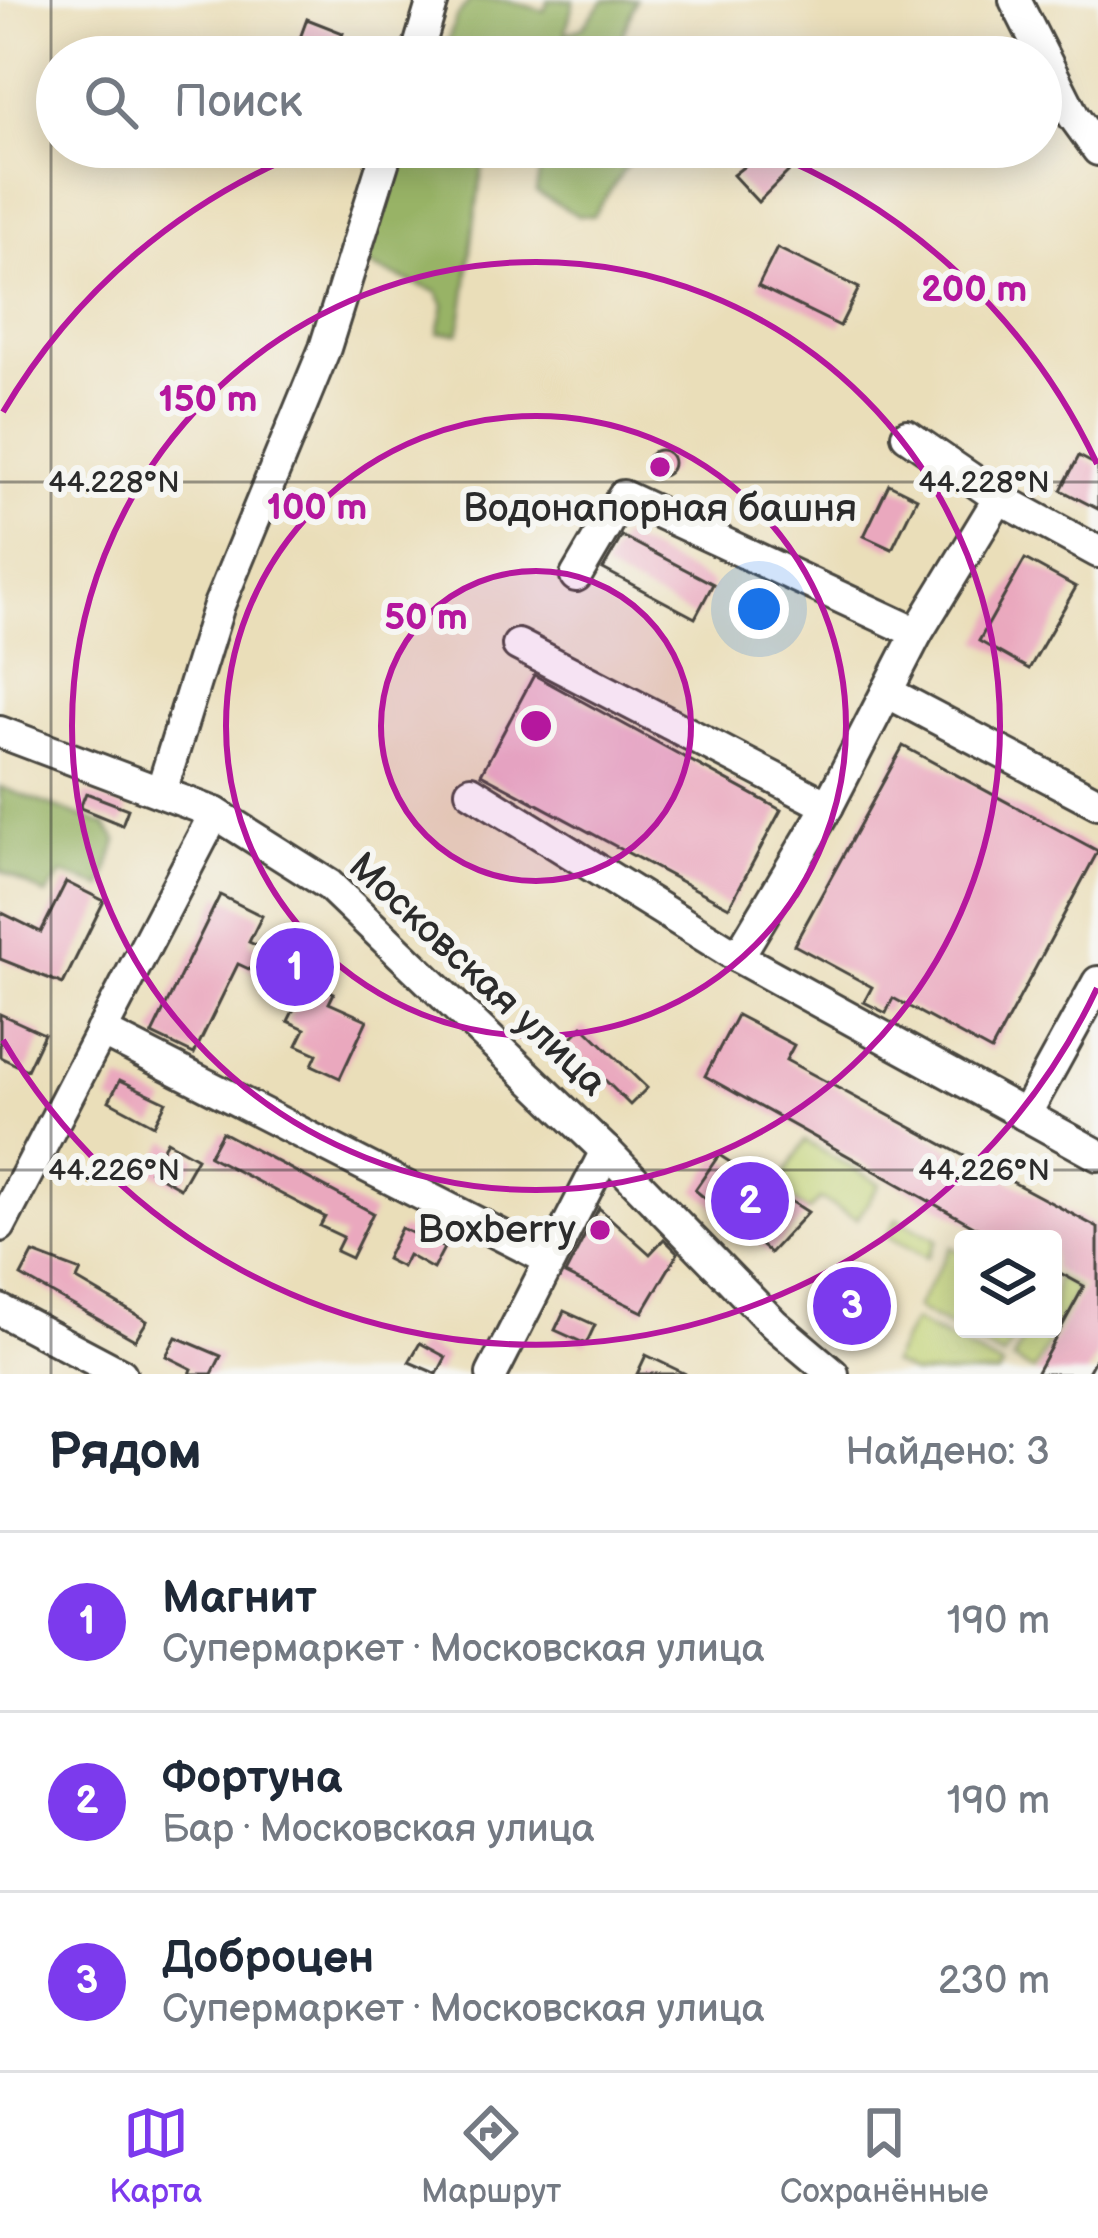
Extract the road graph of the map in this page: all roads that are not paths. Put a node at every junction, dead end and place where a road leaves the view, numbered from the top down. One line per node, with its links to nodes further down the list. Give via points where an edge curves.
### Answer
1 (433, 0): 3 (street)
2 (1015, 0): 4 (street)
3 (422, 36)
4 (1033, 36)
5 (1062, 93): 6 (street)
6 (1098, 150)
7 (381, 168): 17 (street, via 325,348 219,605)
8 (907, 435): 9 (street)
9 (999, 498): 10 (street); 12 (street)
10 (1098, 552)
11 (576, 576): 12 (street, via 623,496)
12 (917, 633): 14 (street)
13 (518, 645): 19 (street)
14 (887, 692): 18 (street); 19 (street)
15 (0, 732): 17 (street, Московская улица)
16 (471, 790): 21 (street)
17 (160, 792): 20 (street, Московская улица)
18 (1098, 803)
19 (828, 806): 21 (street)
20 (215, 813): 23 (street); 25 (street, Московская улица, via 328,885)
21 (738, 957): 24 (street)
22 (1098, 982): 24 (street)
23 (101, 1031): 27 (street); 28 (street)
24 (1025, 1115): 26 (street)
25 (606, 1151): 28 (street); 32 (street, Московская улица)
26 (1098, 1155)
27 (0, 1226)
28 (550, 1260): 31 (street)
29 (0, 1310): 30 (street)
30 (121, 1374)
31 (492, 1374)
32 (833, 1374)

